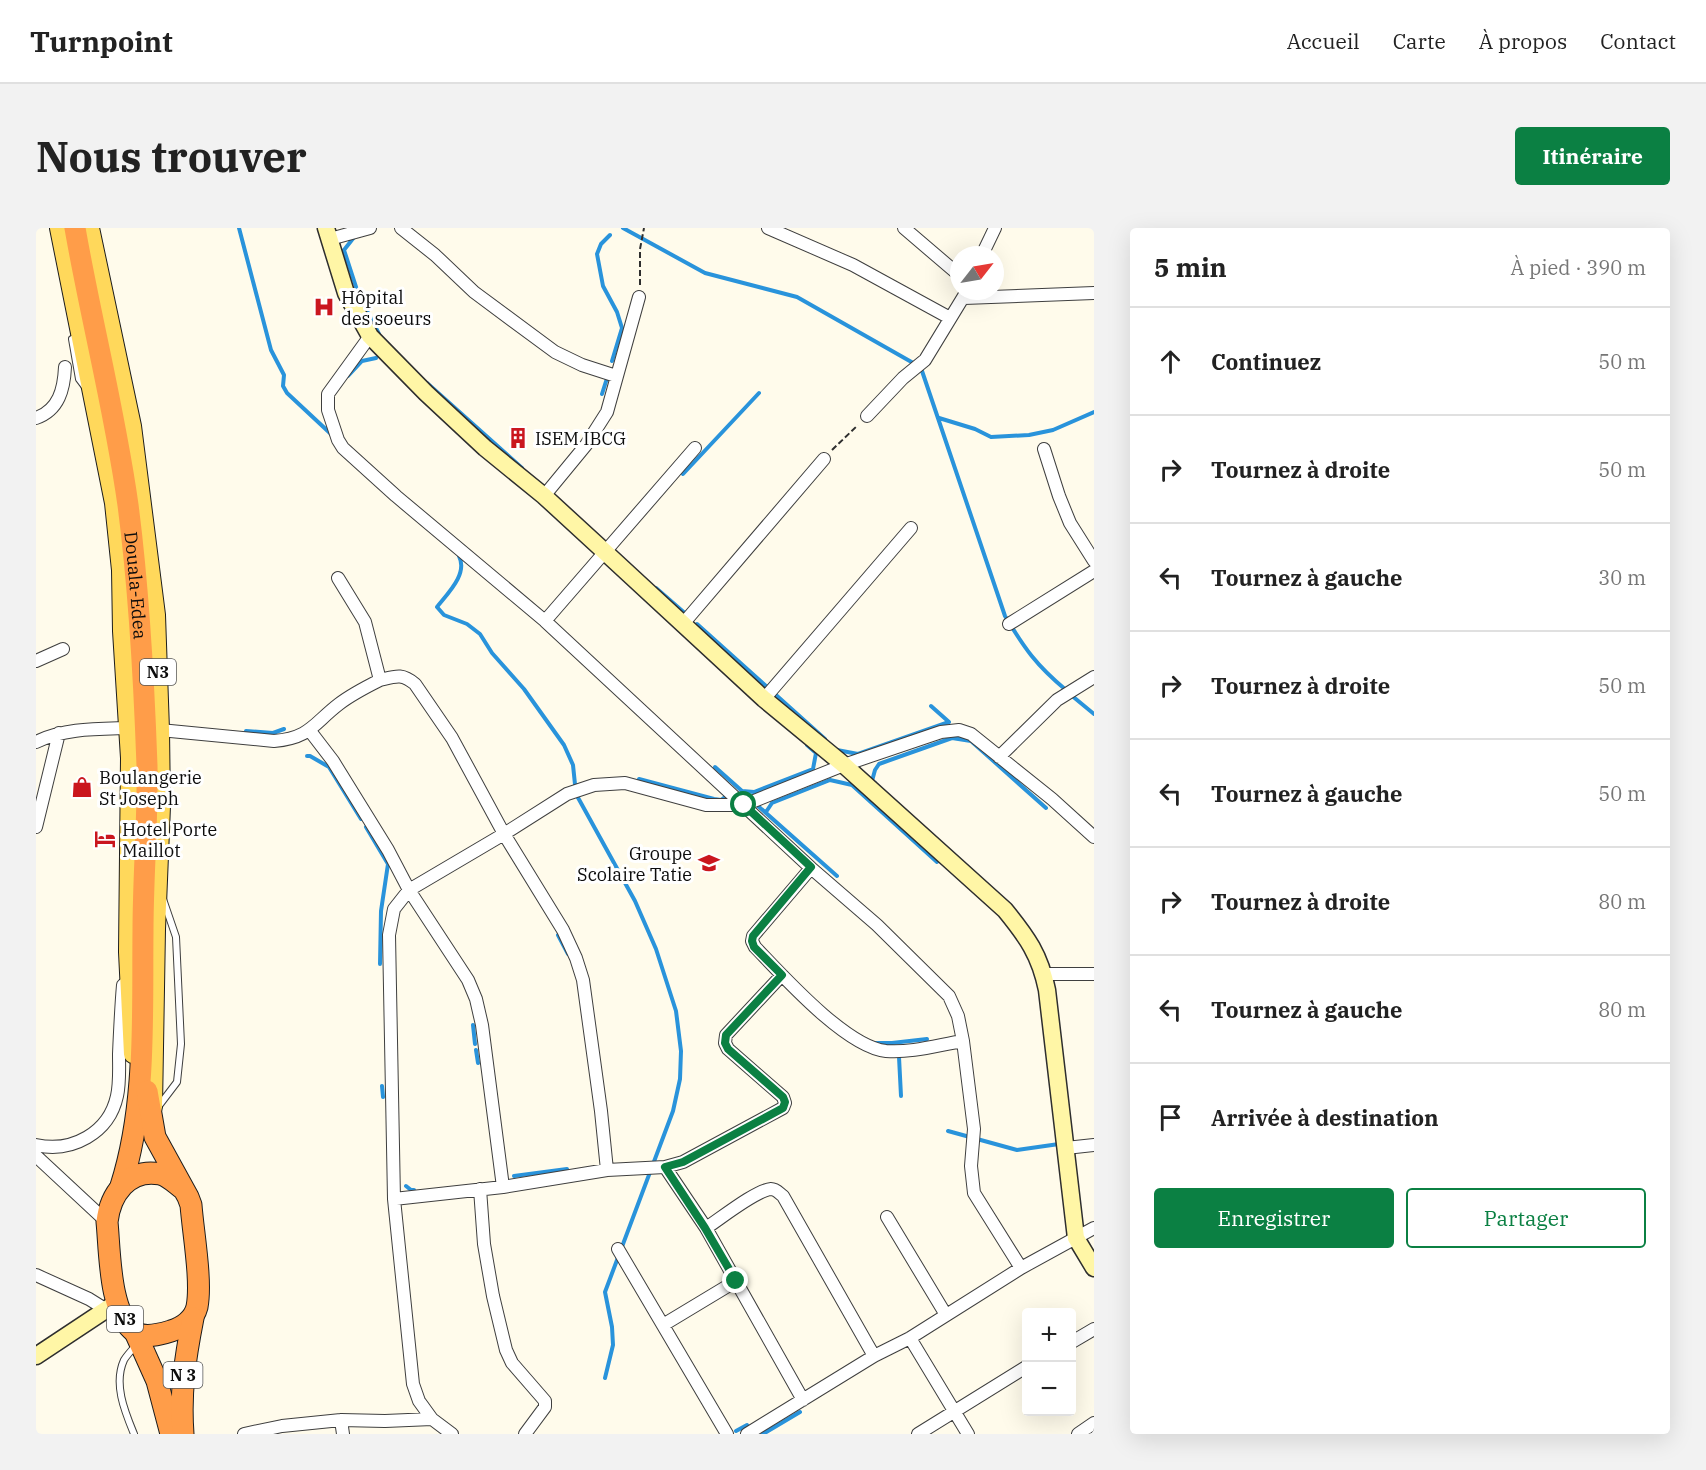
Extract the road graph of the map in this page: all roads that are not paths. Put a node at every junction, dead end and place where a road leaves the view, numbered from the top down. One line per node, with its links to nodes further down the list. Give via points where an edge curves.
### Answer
1 (59, 228): 21 (main road, N3, via 62,262)
2 (75, 228): 60 (highway, Douala-Edea / N3, via 116,429 135,568 147,767 142,1057)
3 (90, 228): 42 (main road, N3, via 138,461 156,615)
4 (370, 228): 9 (street)
5 (401, 228): 20 (street, via 474,291 555,352)
6 (768, 228): 16 (street, via 853,265)
7 (904, 228): 11 (street)
8 (995, 228): 10 (street)
9 (328, 233): 18 (main road, via 346,293)
10 (986, 246)
11 (950, 267)
12 (1094, 293): 13 (street)
13 (1004, 294)
14 (639, 297): 20 (street)
15 (962, 300): 16 (street)
16 (950, 318): 22 (street, via 926,360)
17 (70, 327): 21 (lane, via 79,380)
18 (370, 336): 27 (main road, via 485,448); 33 (street, via 328,394 328,410 338,440 396,496)
19 (65, 367): 23 (street, via 58,401 45,415)
20 (616, 376): 27 (street, via 607,412)
21 (92, 393): 41 (main road, N3, via 114,503)
22 (867, 416)
23 (36, 418)
24 (695, 448): 29 (street)
25 (1044, 449): 30 (street, via 1070,522)
26 (824, 459): 35 (street)
27 (544, 496): 29 (main road)
28 (911, 528): 40 (street)
29 (606, 552): 33 (street); 35 (main road)
30 (1094, 561)
31 (1094, 571): 34 (street)
32 (338, 578): 39 (street, via 365,622)
33 (544, 621): 48 (street)
34 (1009, 624)
35 (682, 625): 40 (main road)
36 (63, 649): 37 (street)
37 (36, 661)
38 (1094, 677): 46 (street, via 1057,700)
39 (380, 680): 43 (street, via 336,706); 50 (street, via 407,677 416,684 452,738)
40 (764, 699): 47 (main road)
41 (129, 728): 44 (street); 55 (main road, N3)
42 (160, 730): 43 (street, via 274,741); 53 (main road, N3)
43 (310, 731): 54 (street, via 388,850)
44 (59, 733): 45 (street); 49 (street)
45 (36, 742)
46 (999, 757): 47 (street, via 971,734 959,730 942,732); 51 (street)
47 (844, 765): 48 (street); 56 (main road, via 1005,910 1028,937)
48 (744, 805): 50 (street, via 706,805 625,783 594,785 567,794); 52 (street)
49 (36, 827)
50 (504, 834): 54 (street); 66 (street, via 563,930 583,980)
51 (1094, 837)
52 (811, 867): 58 (street, via 753,936 754,947); 59 (street, via 949,996)
53 (158, 886): 60 (main road, N3); 60 (lane, via 176,937 181,1044 177,1082)
54 (409, 890): 68 (street, via 468,980 476,999); 71 (street, via 394,909 389,934)
55 (128, 952): 60 (main road, N3); 61 (street, via 116,1103 100,1128 76,1144)
56 (1044, 974): 57 (street); 63 (main road)
57 (1094, 974)
58 (782, 975): 59 (street, via 813,1006 861,1042 883,1050 907,1051); 65 (street, via 726,1035 725,1043 783,1097 783,1108 683,1162)
59 (963, 1041): 78 (street, via 974,1129 972,1183 979,1202)
60 (147, 1116): 67 (highway, N3); 70 (highway, N3)
61 (36, 1145)
62 (1094, 1145): 63 (street)
63 (1066, 1148): 76 (main road)
64 (36, 1156): 73 (street)
65 (665, 1167): 66 (street); 74 (street)
66 (607, 1170): 68 (street)
67 (121, 1186): 70 (highway, via 136,1176 160,1174); 73 (highway, N3, via 112,1200)
68 (503, 1187): 69 (street)
69 (480, 1189): 71 (street); 104 (street, via 486,1255 506,1350 544,1401 545,1407)
70 (183, 1190): 84 (highway, N3, via 191,1205 199,1293)
71 (394, 1199): 95 (street, via 411,1373 418,1401)
72 (887, 1217): 83 (street)
73 (107, 1222): 82 (highway, N3)
74 (705, 1228): 81 (street); 91 (street, via 757,1194 776,1190)
75 (1094, 1228): 76 (street)
76 (1076, 1238): 78 (street); 79 (main road)
77 (618, 1249): 85 (street)
78 (1021, 1268): 83 (street)
79 (1094, 1268)
80 (36, 1275): 82 (street)
81 (736, 1281): 85 (street); 93 (street)
82 (111, 1306): 87 (highway, N3); 90 (main road)
83 (946, 1315): 88 (street)
84 (193, 1318): 87 (highway, N3, via 177,1329); 100 (highway, N 3, via 183,1373)
85 (663, 1325): 105 (street)
86 (1094, 1329): 89 (street)
87 (138, 1336): 98 (lane, via 119,1377 123,1405); 99 (highway, N 3, via 158,1381)
88 (910, 1338): 91 (street); 94 (street)
89 (1076, 1339)
90 (36, 1356)
91 (874, 1356): 93 (street)
92 (1022, 1370): 94 (street)
93 (803, 1400): 106 (street)
94 (954, 1412): 107 (street); 108 (street)
95 (432, 1419): 96 (street); 103 (street)
96 (341, 1420): 101 (street); 102 (street)
97 (1094, 1423): 109 (street)
98 (134, 1434)
99 (171, 1434)
100 (183, 1434)
101 (244, 1434)
102 (343, 1434)
103 (452, 1434)
104 (525, 1434)
105 (727, 1434)
106 (748, 1434)
107 (918, 1434)
108 (968, 1434)
109 (1078, 1434)

